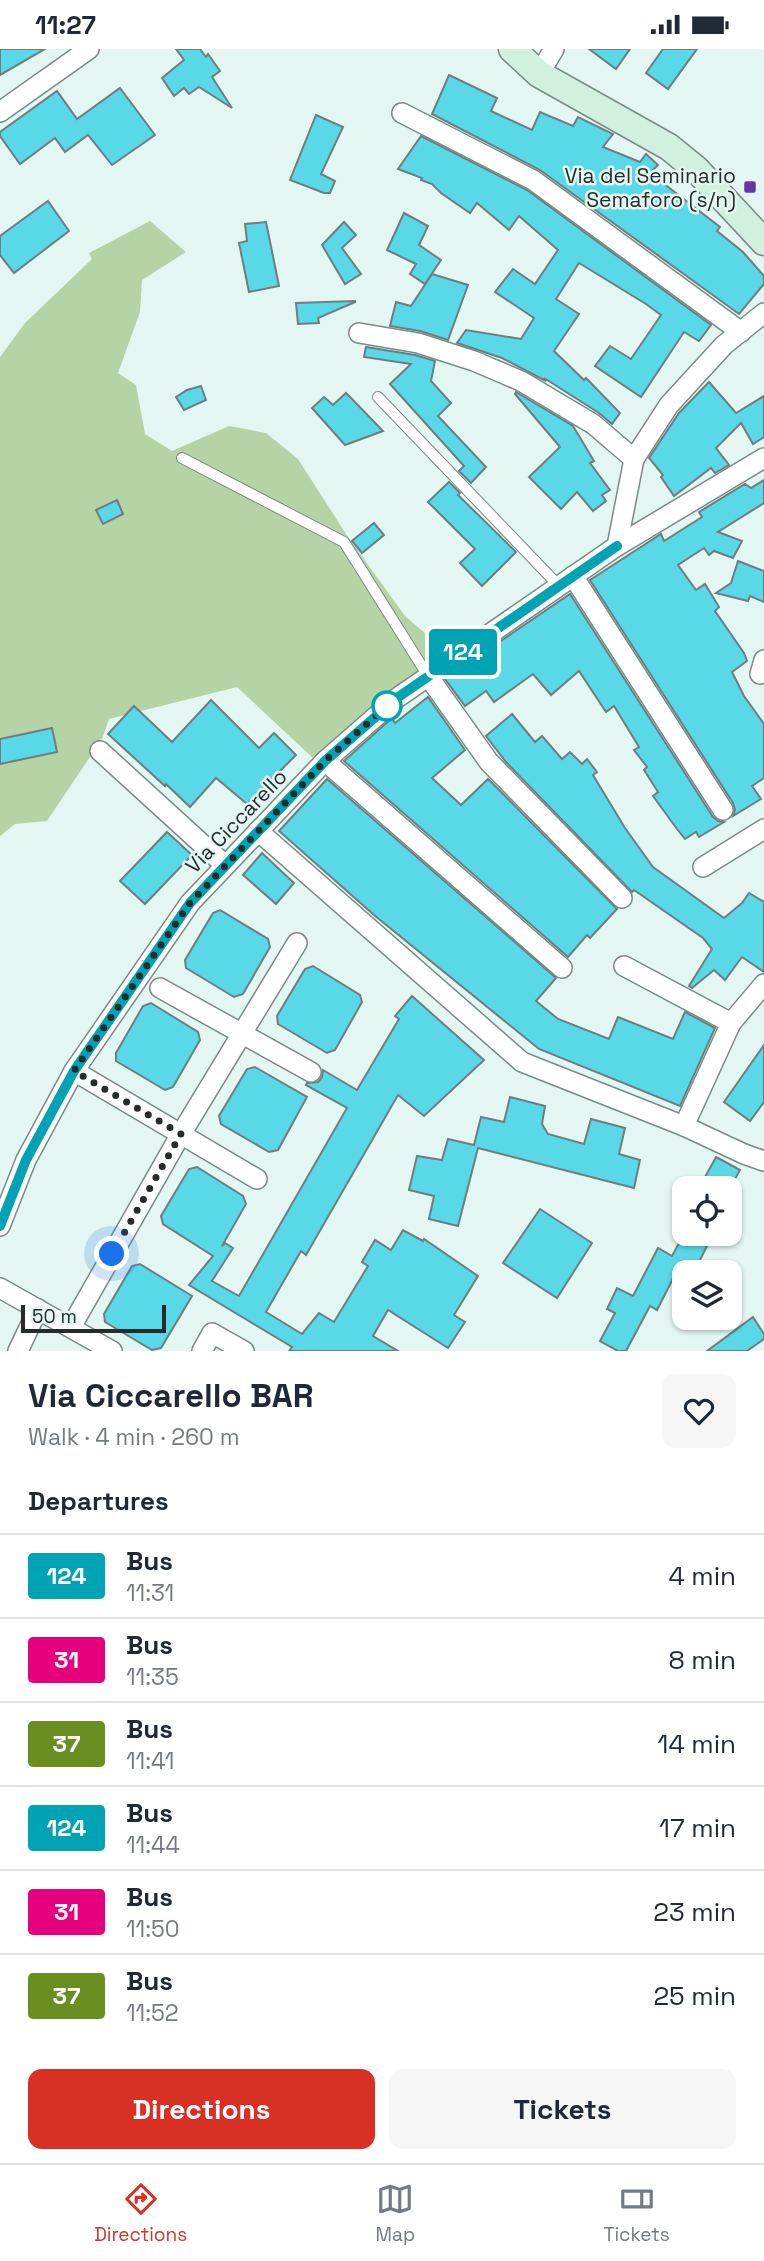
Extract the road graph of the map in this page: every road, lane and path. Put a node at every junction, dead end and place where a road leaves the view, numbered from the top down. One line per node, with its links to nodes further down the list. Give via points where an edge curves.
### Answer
1 (89, 49): 5 (street)
2 (512, 49): 4 (main road)
3 (554, 49): 4 (street)
4 (539, 74): 7 (main road, via 669,147 696,169)
5 (0, 112)
6 (402, 113): 9 (street, via 533,180)
7 (764, 242)
8 (764, 313): 9 (street)
9 (741, 332): 14 (street, via 669,405)
10 (359, 333): 14 (street, via 418,343 521,381 593,424)
11 (378, 397): 16 (lane)
12 (182, 458): 17 (lane, via 344,542)
13 (764, 458): 15 (street, Via Ciccarello)
14 (634, 459): 15 (street)
15 (617, 546): 16 (street, Via Ciccarello)
16 (566, 581): 17 (street, Via Ciccarello); 20 (street)
17 (428, 676): 19 (street, Via Ciccarello); 25 (street, via 489,762)
18 (100, 751): 23 (street)
19 (325, 761): 22 (street, Via Ciccarello); 28 (street)
20 (723, 810)
21 (764, 829): 24 (street)
22 (258, 831): 23 (street, Via Ciccarello); 35 (street, via 522,1062)
23 (225, 865): 33 (street, Via Ciccarello, via 190,903)
24 (703, 867)
25 (622, 898)
26 (296, 943): 32 (street)
27 (624, 966): 31 (street)
28 (562, 968)
29 (764, 984): 31 (street)
30 (160, 988): 32 (street)
31 (731, 1023): 35 (street)
32 (242, 1034): 34 (street); 36 (street)
33 (74, 1071): 36 (street); 39 (street, Via Ciccarello, via 26,1160)
34 (311, 1072)
35 (684, 1126): 37 (street)
36 (181, 1134): 38 (street); 42 (street)
37 (764, 1161)
38 (257, 1179)
39 (0, 1226)
40 (0, 1289): 41 (street)
41 (38, 1309): 42 (street); 43 (street)
42 (71, 1327): 44 (street)
43 (18, 1351)
44 (112, 1351)
45 (202, 1351): 46 (street, via 212,1333)
46 (244, 1351)

